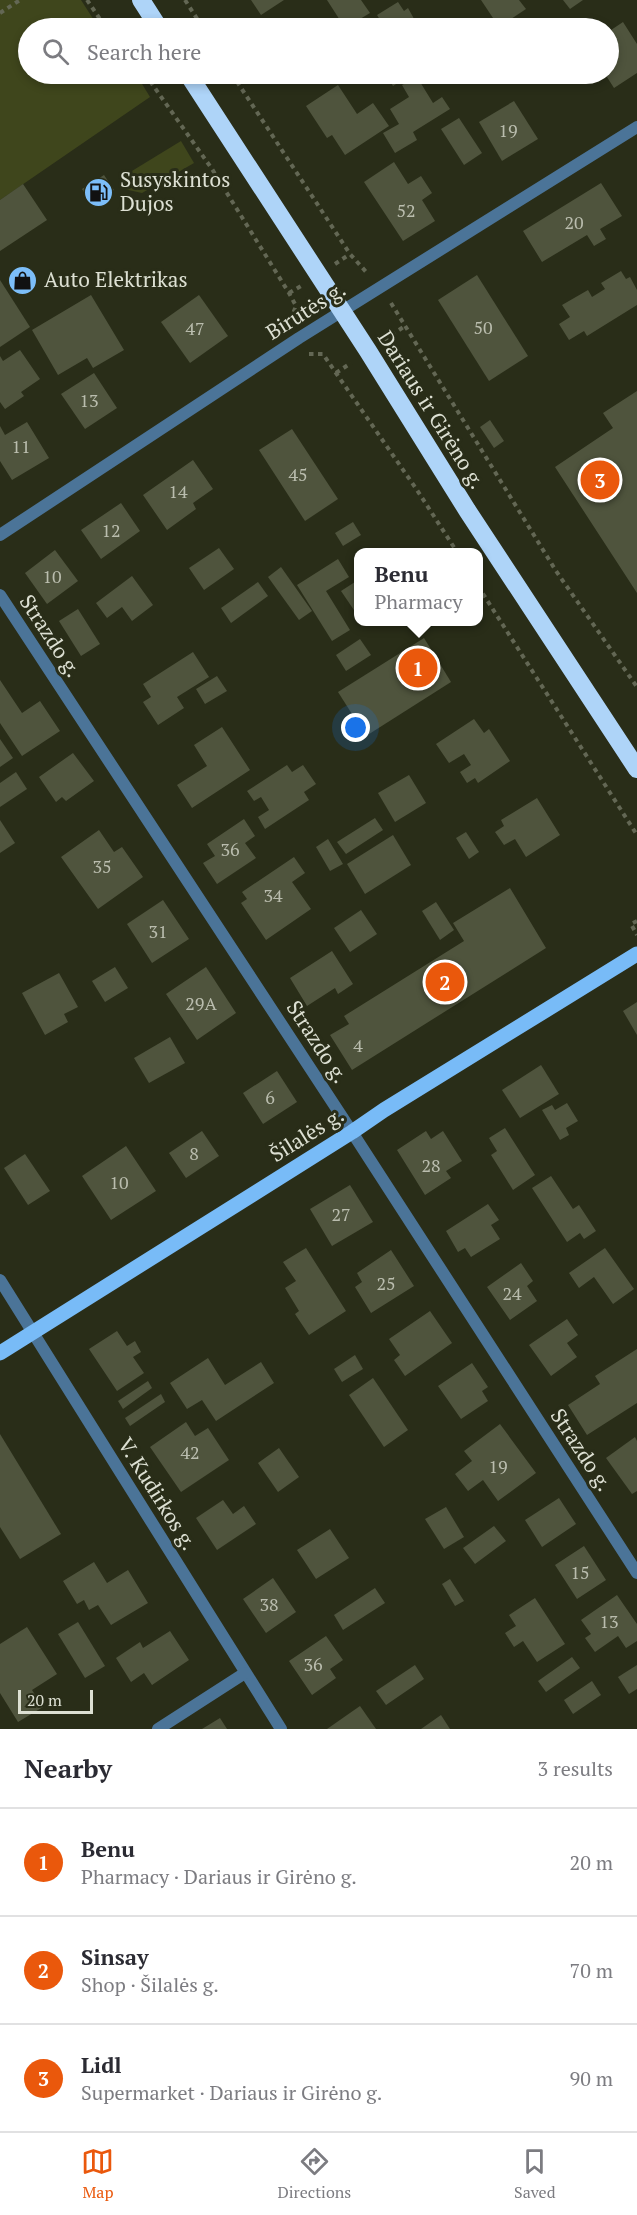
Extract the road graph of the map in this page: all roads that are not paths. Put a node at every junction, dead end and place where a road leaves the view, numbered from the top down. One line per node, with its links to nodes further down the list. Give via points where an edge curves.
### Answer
1 (141, 0): 2 (highway)
2 (153, 18)
3 (195, 84): 5 (highway, Dariaus ir Girėno g.)
4 (637, 127): 5 (street, Birutės g.)
5 (343, 312): 6 (street, Birutės g.); 8 (highway, Dariaus ir Girėno g.)
6 (0, 535)
7 (0, 595): 10 (street, Strazdo g.)
8 (637, 769)
9 (637, 954): 10 (main road, Šilalės g.)
10 (352, 1132): 12 (main road, Šilalės g.); 14 (street, Strazdo g.)
11 (0, 1280): 12 (street, V. Kudirkos g.)
12 (33, 1332): 13 (main road, Šilalės g.); 15 (street, V. Kudirkos g.)
13 (0, 1353)
14 (637, 1573)
15 (245, 1673): 16 (street); 17 (street, V. Kudirkos g.)
16 (158, 1729)
17 (281, 1729)

